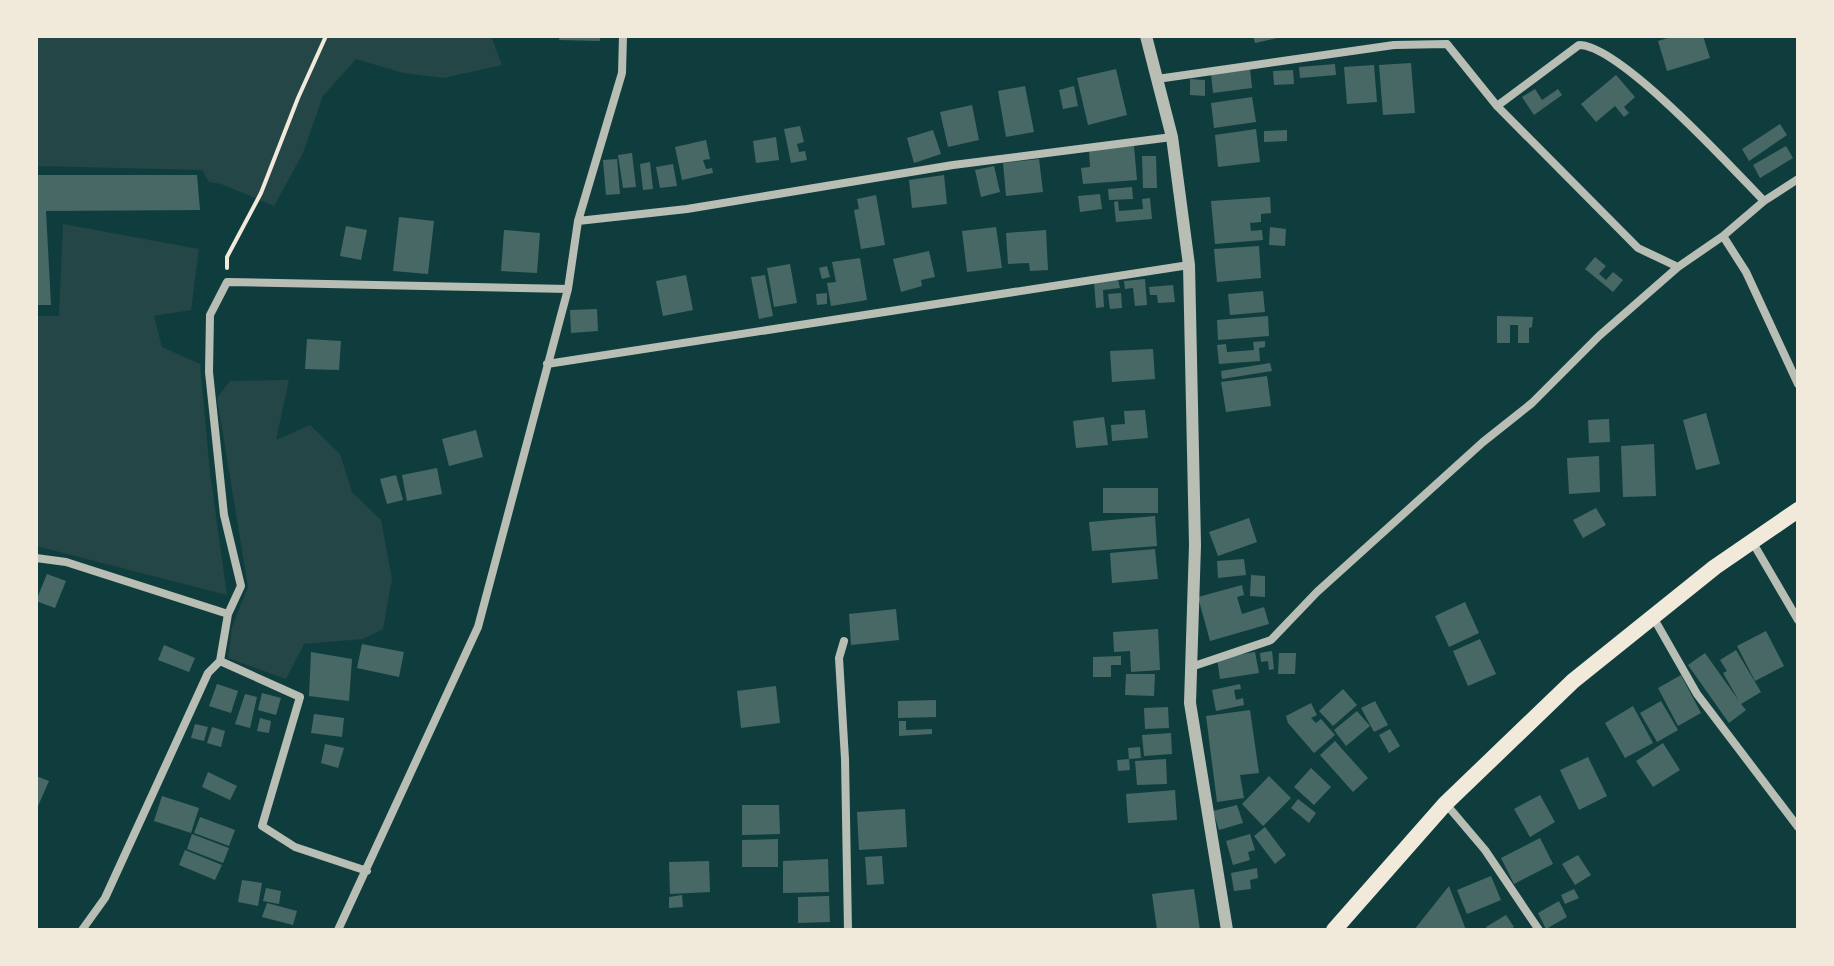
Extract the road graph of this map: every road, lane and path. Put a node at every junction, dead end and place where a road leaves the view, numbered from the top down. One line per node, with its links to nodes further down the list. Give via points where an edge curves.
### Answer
1 (326, 36): 15 (path, via 261,193 227,257)
2 (623, 36): 11 (street, via 622,73)
3 (1146, 36): 6 (street)
4 (1593, 36): 5 (street)
5 (1588, 45): 7 (street, via 1579,45); 10 (street, via 1622,64)
6 (1157, 79): 7 (street, via 1394,45 1447,44); 8 (street)
7 (1497, 106): 14 (street, via 1638,248)
8 (1172, 137): 11 (street); 13 (street)
9 (1798, 179): 10 (street)
10 (1764, 201): 12 (street)
11 (578, 221): 16 (street)
12 (1723, 236): 14 (street); 18 (street, via 1746,272)
13 (1189, 265): 17 (street); 28 (street, via 1195,545)
14 (1678, 267): 28 (street, via 1317,592 1271,640)
15 (227, 282): 16 (street); 23 (street, via 210,315 209,372 224,515 241,586)
16 (568, 289): 17 (street)
17 (547, 364): 31 (street, via 478,627)
18 (1798, 384)
19 (1798, 510): 20 (highway)
20 (1753, 543): 24 (highway); 25 (street)
21 (39, 559): 22 (street); 23 (street, via 66,562)
22 (36, 571)
23 (228, 614): 27 (street)
24 (1652, 616): 29 (highway, via 1573,681); 30 (street, via 1697,694)
25 (1798, 620)
26 (844, 641): 34 (street, via 839,658)
27 (220, 661): 31 (street, via 300,697 262,826 295,847); 32 (street, via 208,673 105,898)
28 (1191, 667): 35 (street, via 1190,703)
29 (1445, 804): 36 (highway); 37 (street, via 1485,850)
30 (1798, 827)
31 (367, 871): 33 (street)
32 (82, 930)
33 (338, 930)
34 (848, 930)
35 (1227, 930)
36 (1334, 930)
37 (1539, 930)

